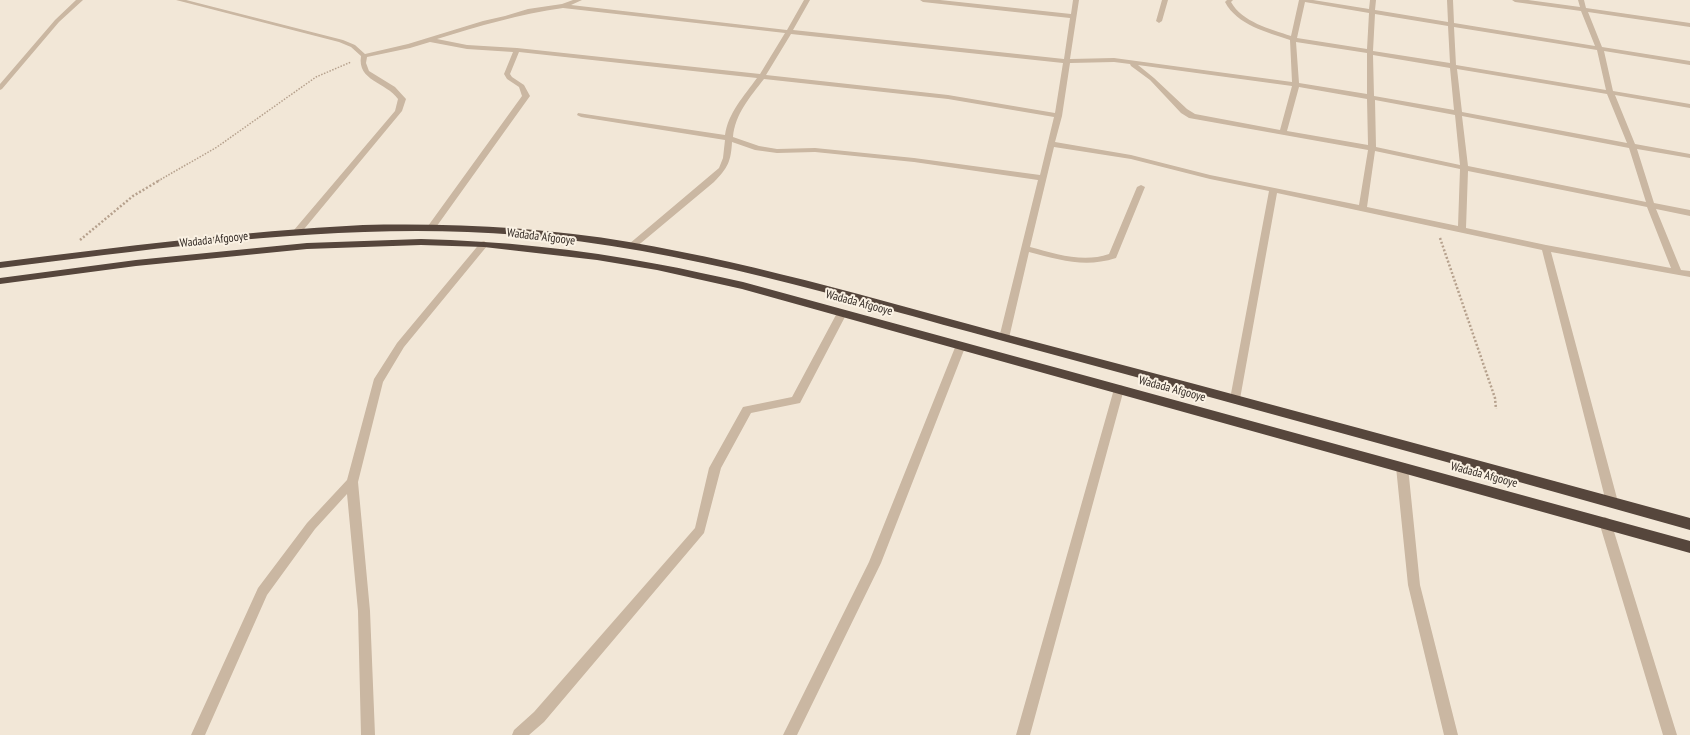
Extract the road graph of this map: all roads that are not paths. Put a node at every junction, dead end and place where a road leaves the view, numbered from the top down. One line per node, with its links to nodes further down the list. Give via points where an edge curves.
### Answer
1 (80, 0): 34 (street, via 57,21)
2 (179, 0): 27 (street, via 341,41 353,46)
3 (578, 0): 14 (street)
4 (807, 0): 21 (street)
5 (923, 0): 17 (street)
6 (1076, 0): 17 (street)
7 (1165, 0): 18 (street)
8 (1230, 0): 22 (street, via 1229,6 1243,19)
9 (1302, 0): 15 (street); 22 (street)
10 (1373, 0): 15 (street)
11 (1450, 0): 19 (street)
12 (1515, 0): 16 (street)
13 (1581, 0): 16 (street)
14 (563, 6): 21 (street); 23 (street, via 528,11 485,22)
15 (1372, 10): 19 (street); 26 (street)
16 (1584, 11): 20 (street); 25 (street)
17 (1073, 16): 28 (street)
18 (1159, 21)
19 (1451, 24): 25 (street); 31 (street)
20 (1690, 25)
21 (790, 32): 28 (street); 32 (street)
22 (1293, 39): 26 (street); 33 (street)
23 (431, 40): 24 (street, via 467,47); 27 (street)
24 (517, 50): 32 (street); 54 (street, via 507,74 522,86 526,96)
25 (1600, 50): 30 (street); 35 (street)
26 (1370, 51): 31 (street); 36 (street)
27 (364, 56): 56 (street, via 362,63 365,71 396,90 402,99 400,105)
28 (1066, 61): 29 (street); 40 (street)
29 (1128, 62): 33 (street); 41 (street, via 1152,78 1192,116)
30 (1690, 63)
31 (1453, 65): 35 (street); 38 (street)
32 (762, 76): 40 (street, via 948,97); 42 (street, via 734,115)
33 (1296, 85): 36 (street); 41 (street)
34 (0, 88)
35 (1610, 93): 37 (street); 44 (street)
36 (1371, 97): 38 (street); 45 (street)
37 (1690, 106)
38 (1458, 114): 44 (street); 47 (street)
39 (581, 115): 42 (street)
40 (1058, 116): 43 (street)
41 (1283, 132): 45 (street)
42 (729, 138): 48 (street, via 758,148 777,151 816,150 914,160); 58 (street, via 727,158 722,169)
43 (1051, 144): 48 (street); 50 (street, via 1131,157)
44 (1632, 146): 46 (street); 51 (street)
45 (1372, 148): 47 (street); 52 (street)
46 (1690, 156)
47 (1464, 168): 51 (street); 55 (street)
48 (1042, 178): 59 (street)
49 (1141, 187): 59 (street, via 1113,256 1102,261 1085,261)
50 (1273, 190): 52 (street); 69 (street)
51 (1651, 206): 53 (street); 62 (street)
52 (1362, 209): 55 (street)
53 (1690, 213)
54 (431, 228): 56 (highway, Wadada Afgooye, via 362,228); 58 (highway, Wadada Afgooye, via 572,237)
55 (1462, 230): 60 (street)
56 (297, 232): 61 (highway, Wadada Afgooye, via 158,245)
57 (484, 244): 64 (highway, Wadada Afgooye, via 421,242 307,246 136,263); 65 (highway, Wadada Afgooye, via 597,257 657,267 743,286); 71 (street, via 400,345 378,382)
58 (632, 246): 66 (highway, Wadada Afgooye, via 762,272)
59 (1026, 248): 66 (street)
60 (1546, 248): 62 (street); 72 (street)
61 (0, 265)
62 (1677, 271): 63 (street)
63 (1690, 274)
64 (0, 281)
65 (842, 313): 67 (highway, Wadada Afgooye); 78 (street, via 796,400 747,410 715,468 700,530 539,717)
66 (1004, 338): 69 (highway, Wadada Afgooye)
67 (961, 345): 68 (highway, Wadada Afgooye); 79 (street, via 875,564)
68 (1119, 389): 70 (highway, Wadada Afgooye); 80 (street)
69 (1236, 399): 72 (highway, Wadada Afgooye)
70 (1402, 467): 73 (highway, Wadada Afgooye); 81 (street, via 1414,585)
71 (352, 482): 76 (street, via 311,526 262,592); 77 (street, via 364,611)
72 (1612, 502): 74 (highway, Wadada Afgooye)
73 (1605, 522): 75 (highway, Wadada Afgooye); 82 (street)
74 (1690, 524)
75 (1690, 547)
76 (198, 735)
77 (368, 735)
78 (519, 735)
79 (790, 735)
80 (1022, 735)
81 (1451, 735)
82 (1670, 735)

